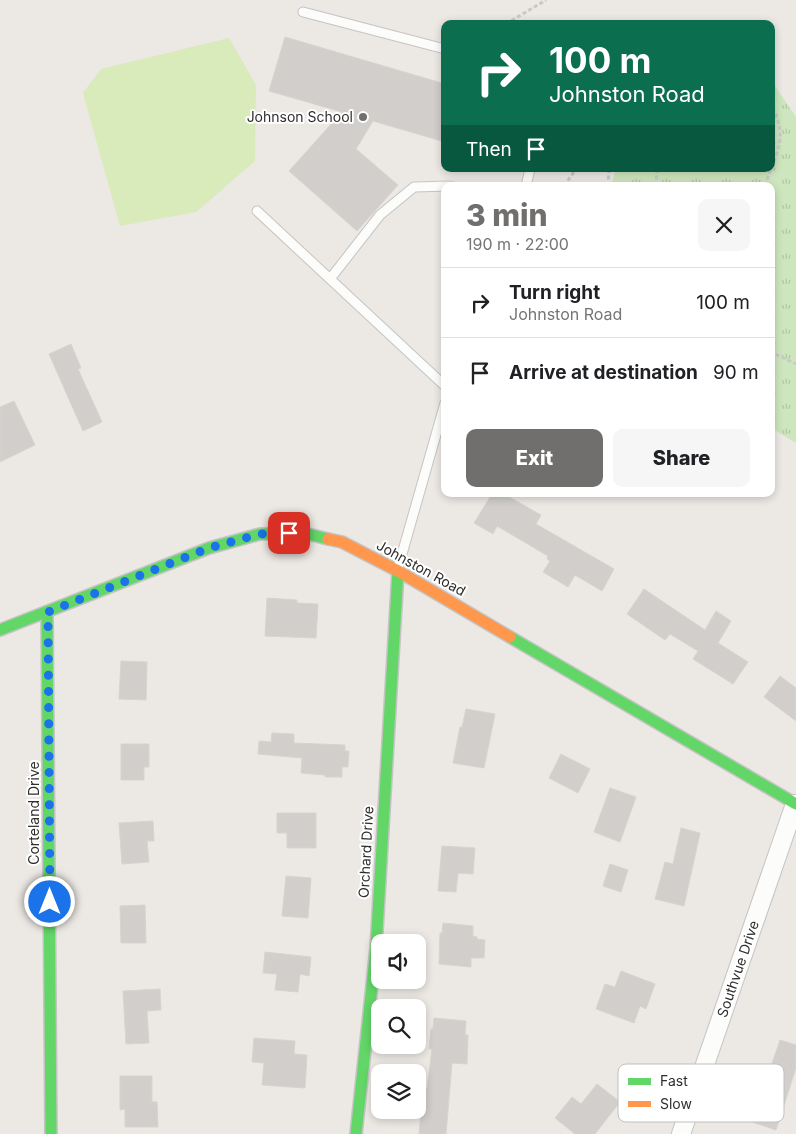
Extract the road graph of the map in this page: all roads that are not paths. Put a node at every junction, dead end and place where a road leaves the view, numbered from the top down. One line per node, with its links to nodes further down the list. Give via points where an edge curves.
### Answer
1 (303, 12): 2 (lane)
2 (441, 48)
3 (441, 186): 5 (lane, via 414,187 380,215)
4 (256, 211): 5 (lane)
5 (330, 278): 6 (lane)
6 (441, 382)
7 (441, 417): 8 (lane)
8 (398, 570): 9 (street, Johnston Road, via 342,542 304,533 260,534 209,548); 11 (street, Johnston Road); 15 (street, Orchard Drive, via 376,948)
9 (48, 612): 10 (street, Johnston Road); 14 (street, Corteland Drive)
10 (0, 630)
11 (795, 804): 12 (street, Southvue Drive)
12 (705, 1064)
13 (685, 1122): 16 (street, Southvue Drive)
14 (51, 1134)
15 (356, 1134)
16 (681, 1134)

